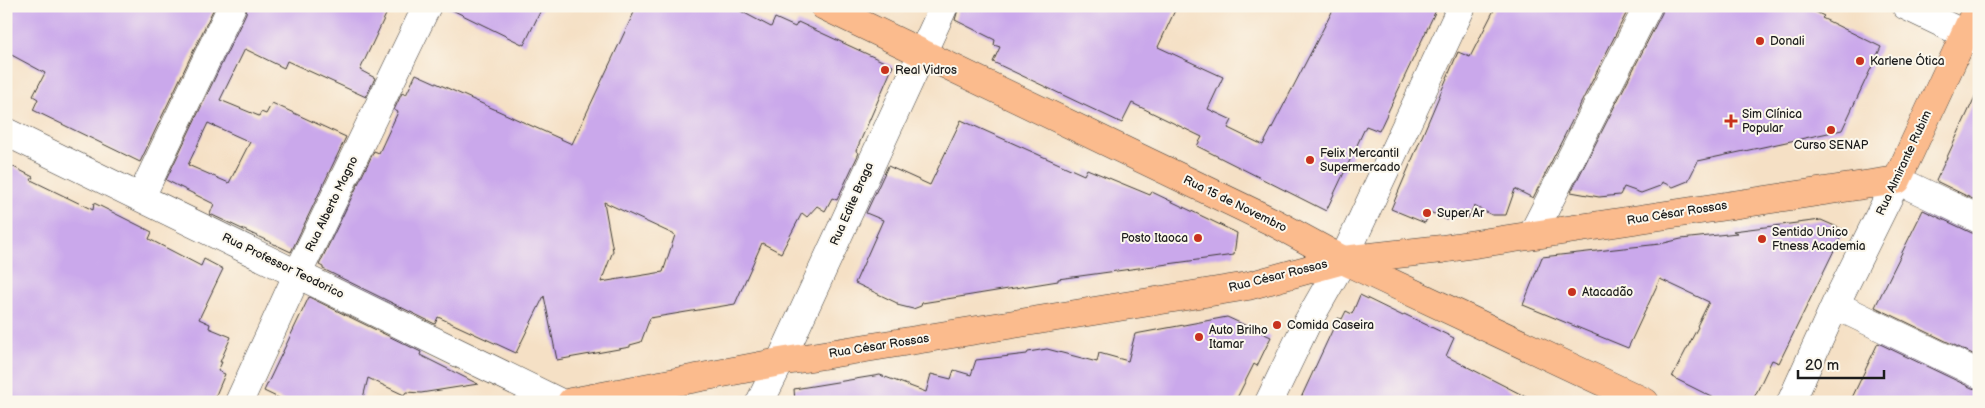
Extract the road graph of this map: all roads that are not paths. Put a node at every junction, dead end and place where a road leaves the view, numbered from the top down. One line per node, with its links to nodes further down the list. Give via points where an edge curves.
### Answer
1 (232, 6): 13 (street)
2 (427, 6): 17 (street, Rua Alberto Magno)
3 (824, 6): 10 (main road, Rua 15 de Novembro)
4 (944, 6): 10 (street, Rua Edite Braga)
5 (1462, 6): 16 (street)
6 (1648, 6): 15 (street)
7 (1906, 6): 9 (street)
8 (1978, 6): 9 (main road, Rua Almirante Rubim)
9 (1972, 37): 12 (main road, Rua Almirante Rubim)
10 (921, 54): 16 (main road, Rua 15 de Novembro, via 1275,223); 19 (street, Rua Edite Braga)
11 (6, 132): 13 (street, Rua Professor Teodorico)
12 (1897, 180): 14 (street); 15 (main road, Rua César Rossas); 18 (street, Rua Almirante Rubim)
13 (141, 197): 17 (street, Rua Professor Teodorico)
14 (1979, 219)
15 (1532, 235): 16 (main road, Rua César Rossas)
16 (1343, 260): 19 (main road, Rua César Rossas, via 1248,286); 25 (street, via 1306,325); 26 (main road, Rua 15 de Novembro)
17 (298, 273): 21 (street, Rua Alberto Magno); 22 (street, Rua Professor Teodorico)
18 (1836, 305): 20 (street); 27 (street, Rua Almirante Rubim)
19 (780, 362): 23 (main road, Rua César Rossas); 24 (street, Rua Edite Braga)
20 (1979, 374)
21 (239, 402)
22 (559, 402)
23 (571, 402)
24 (760, 402)
25 (1269, 402)
26 (1645, 402)
27 (1791, 402)

